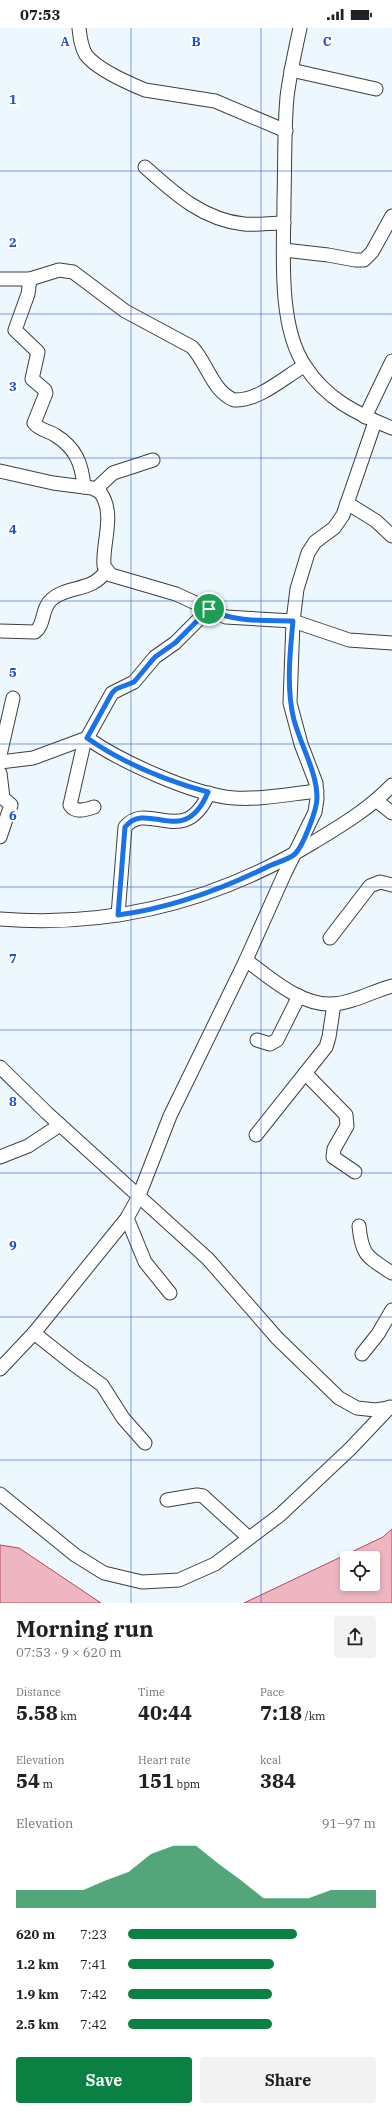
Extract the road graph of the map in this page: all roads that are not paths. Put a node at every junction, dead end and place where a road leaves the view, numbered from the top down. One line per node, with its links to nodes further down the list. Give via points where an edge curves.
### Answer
1 (80, 28): 5 (street, via 83,49 92,61 135,86 145,90 215,101)
2 (300, 28): 3 (street)
3 (291, 70): 4 (street); 5 (street)
4 (376, 89)
5 (286, 131): 8 (street)
6 (145, 167): 8 (street, via 180,197 206,214 245,224)
7 (392, 216): 9 (street, via 372,252 364,260)
8 (284, 223): 9 (street)
9 (284, 250): 13 (street, via 286,306 291,336)
10 (30, 279): 11 (street); 13 (street, via 59,270 77,275 125,311 192,347 222,392 234,400 260,394); 18 (street, via 28,294 15,330 38,352 32,378 46,390 34,422 56,435 75,453 81,461)
11 (0, 280)
12 (392, 360): 14 (street)
13 (304, 366): 14 (street, via 333,398)
14 (370, 420): 15 (street); 19 (street)
15 (392, 428)
16 (153, 460): 18 (street, via 113,473)
17 (0, 471): 18 (street)
18 (90, 488): 21 (street, via 103,495 108,515 103,558)
19 (347, 503): 20 (street, via 376,520); 23 (street, via 334,528 315,542 308,553 297,589)
20 (392, 536)
21 (106, 571): 22 (street, via 187,598); 24 (street, via 96,582 50,600 40,627 35,632)
22 (209, 609): 23 (street, via 217,614 236,618); 27 (street, via 175,643 155,657 134,682 112,693)
23 (293, 621): 25 (street, via 350,640); 33 (street, via 290,703)
24 (0, 631)
25 (392, 643)
26 (13, 698): 28 (street)
27 (86, 739): 29 (street, via 33,758); 32 (street, via 165,778); 35 (street, via 70,805 73,809 81,810)
28 (0, 755)
29 (0, 762)
30 (0, 773): 37 (street, via 3,798 11,805)
31 (392, 785): 34 (street)
32 (208, 792): 33 (street, via 233,798); 40 (street, via 197,813 188,819 137,819 130,821 125,827)
33 (317, 792): 38 (street, via 315,812)
34 (376, 801): 36 (street); 38 (street)
35 (94, 807)
36 (392, 813)
37 (0, 837)
38 (295, 854): 40 (street, via 227,887 143,912); 43 (street)
39 (392, 885): 42 (street, via 380,882 370,886)
40 (118, 915): 41 (street, via 84,920 37,922)
41 (0, 919)
42 (330, 938)
43 (246, 960): 45 (street); 54 (street, via 170,1116)
44 (392, 986): 46 (street)
45 (299, 996): 46 (street, via 322,1004); 47 (street, via 277,1040 270,1044)
46 (334, 1004): 49 (street, via 326,1047)
47 (257, 1040)
48 (0, 1067): 50 (street)
49 (305, 1072): 51 (street); 53 (street, via 346,1115 347,1126 334,1149 333,1157)
50 (60, 1125): 52 (street, via 28,1146); 54 (street)
51 (256, 1135)
52 (0, 1157)
53 (355, 1172)
54 (138, 1198): 55 (street); 63 (street, via 208,1259 278,1338 340,1398 357,1408 376,1410)
55 (127, 1218): 58 (street, via 145,1262); 60 (street)
56 (359, 1226): 57 (street, via 362,1247 366,1255)
57 (392, 1273)
58 (170, 1293)
59 (392, 1310): 61 (street)
60 (34, 1333): 62 (street); 64 (street, via 102,1384 122,1418)
61 (362, 1354)
62 (0, 1369)
63 (390, 1407): 67 (street, via 292,1504)
64 (145, 1443)
65 (0, 1494): 67 (street, via 104,1573 142,1582 180,1580 216,1564)
66 (167, 1500): 67 (street, via 203,1496)
67 (249, 1538)

